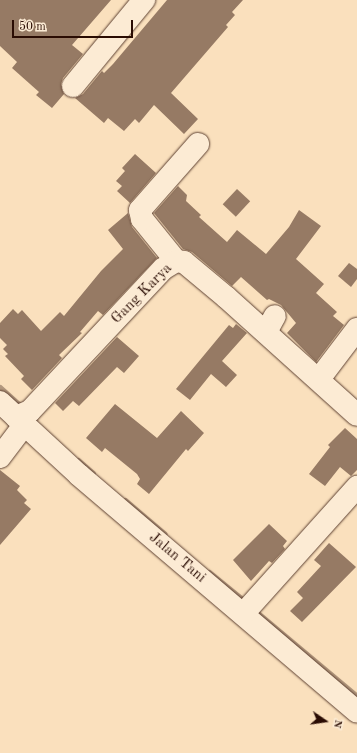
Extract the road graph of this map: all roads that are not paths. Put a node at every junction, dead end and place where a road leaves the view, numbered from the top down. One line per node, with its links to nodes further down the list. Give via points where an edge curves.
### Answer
1 (144, 0): 2 (street)
2 (73, 86)
3 (198, 144): 4 (street, via 140,210 142,219)
4 (176, 260): 6 (street, Gang Karya, via 184,262 270,324); 9 (street, Gang Karya, via 163,269)
5 (357, 329): 6 (street)
6 (318, 379): 8 (street, Gang Karya)
7 (0, 402): 9 (street, Jalan Tani)
8 (357, 415)
9 (23, 416): 10 (street, Gang Karya); 12 (street, Jalan Tani)
10 (0, 457)
11 (357, 487): 12 (street)
12 (250, 606): 13 (street, Jalan Tani)
13 (357, 712)

